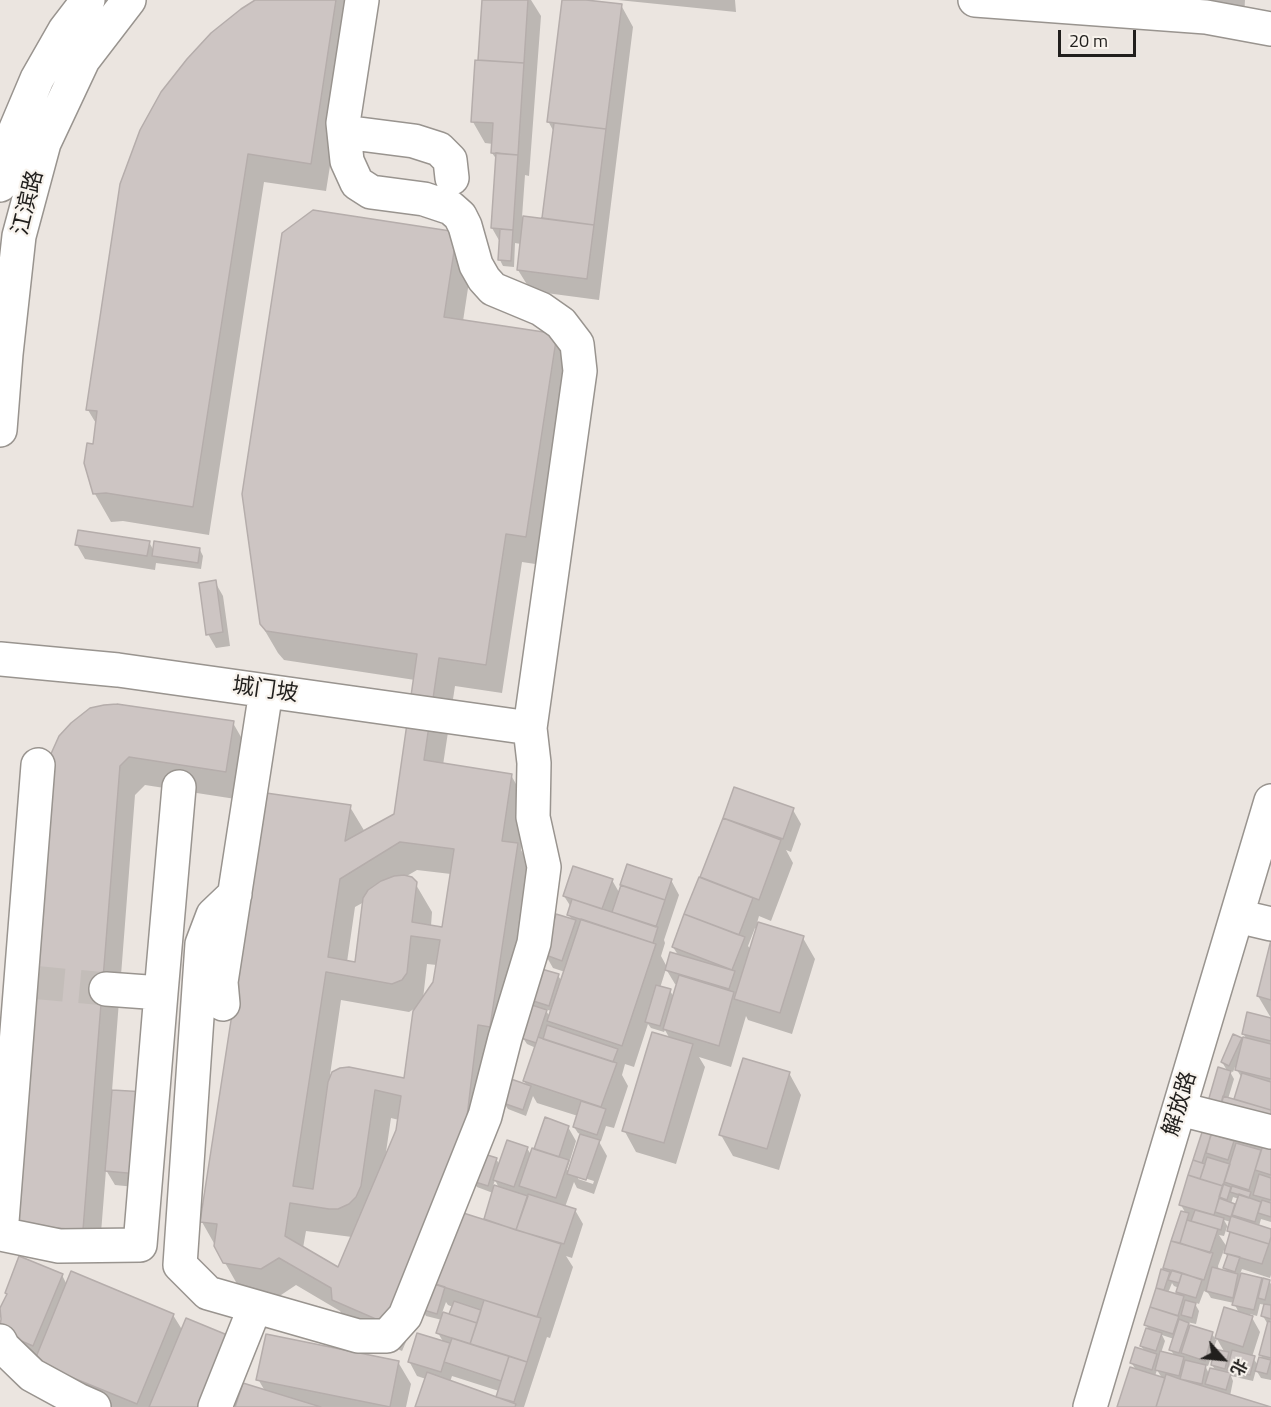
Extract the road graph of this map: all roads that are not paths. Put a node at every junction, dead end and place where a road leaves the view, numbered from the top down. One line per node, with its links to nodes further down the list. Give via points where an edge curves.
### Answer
1 (88, 0): 8 (street, 江滨路, via 37,78 15,131)
2 (129, 0): 9 (street, 江滨路, via 83,60 44,143 19,236)
3 (362, 0): 6 (street)
4 (975, 0): 5 (street, via 1206,17)
5 (1271, 29)
6 (344, 132): 7 (street, via 414,141 439,149 450,160); 13 (street, via 347,161 357,183 371,192 424,199 451,208 460,216 476,265 493,289 551,315 577,344 580,371)
7 (452, 178)
8 (0, 185)
9 (0, 430)
10 (569, 614): 13 (street, via 552,705)
11 (0, 659): 12 (street, 城门坡, via 118,670)
12 (266, 691): 13 (street, 城门坡); 17 (street)
13 (537, 730): 27 (street, via 533,817 544,867 534,943 484,1116 405,1316 387,1336 358,1336)
14 (38, 765): 20 (street)
15 (179, 787): 22 (street)
16 (1271, 801): 18 (street, 解放路)
17 (235, 894): 23 (street, via 220,982); 27 (street, via 213,915 202,944 180,1265 208,1293)
18 (1237, 916): 19 (street); 24 (street, 解放路)
19 (1271, 924)
20 (17, 981): 26 (street)
21 (106, 989): 22 (street)
22 (161, 993): 26 (street, via 140,1245 59,1246)
23 (223, 1004)
24 (1180, 1109): 25 (street); 31 (street, 解放路)
25 (1271, 1131)
26 (1, 1234)
27 (255, 1307): 30 (street)
28 (0, 1341): 29 (street, via 32,1375)
29 (94, 1407)
30 (215, 1407)
31 (1090, 1407)

